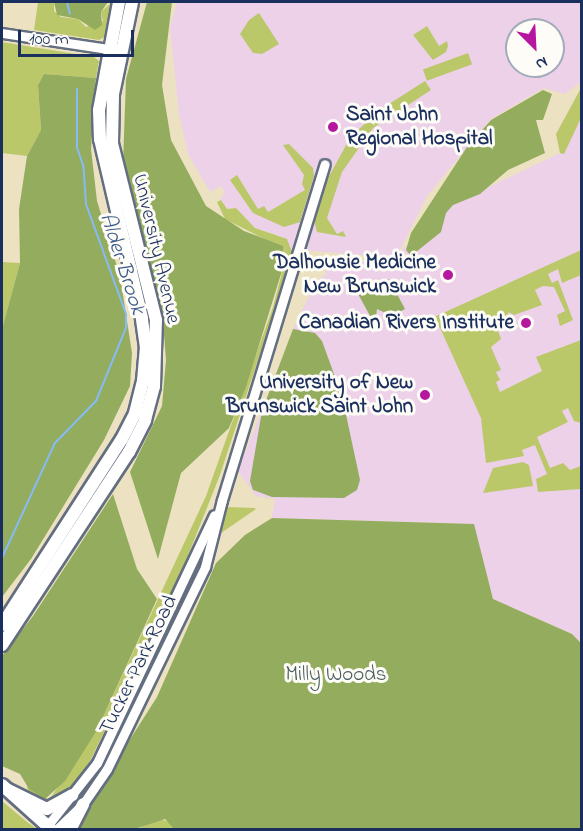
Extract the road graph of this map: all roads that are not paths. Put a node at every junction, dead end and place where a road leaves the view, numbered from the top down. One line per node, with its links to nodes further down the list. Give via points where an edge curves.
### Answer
1 (119, 2): 4 (main road, University Avenue)
2 (132, 2): 4 (main road, University Avenue)
3 (2, 33): 4 (street)
4 (116, 51): 7 (main road, University Avenue, via 99,110 99,139 142,318 146,348 143,381 135,413 122,440); 8 (main road, University Avenue, via 112,143 156,320 154,386 145,420 129,452)
5 (326, 164): 6 (street, Tucker Park Road)
6 (222, 500): 10 (street, Tucker Park Road, via 105,748); 11 (street, Tucker Park Road, via 206,567 116,753)
7 (2, 625)
8 (2, 645)
9 (5, 788): 10 (main road, via 47,809); 12 (main road)
10 (72, 795): 12 (street, Tucker Park Road)
11 (82, 804): 12 (street, Tucker Park Road); 13 (main road)
12 (52, 828)
13 (70, 830)

